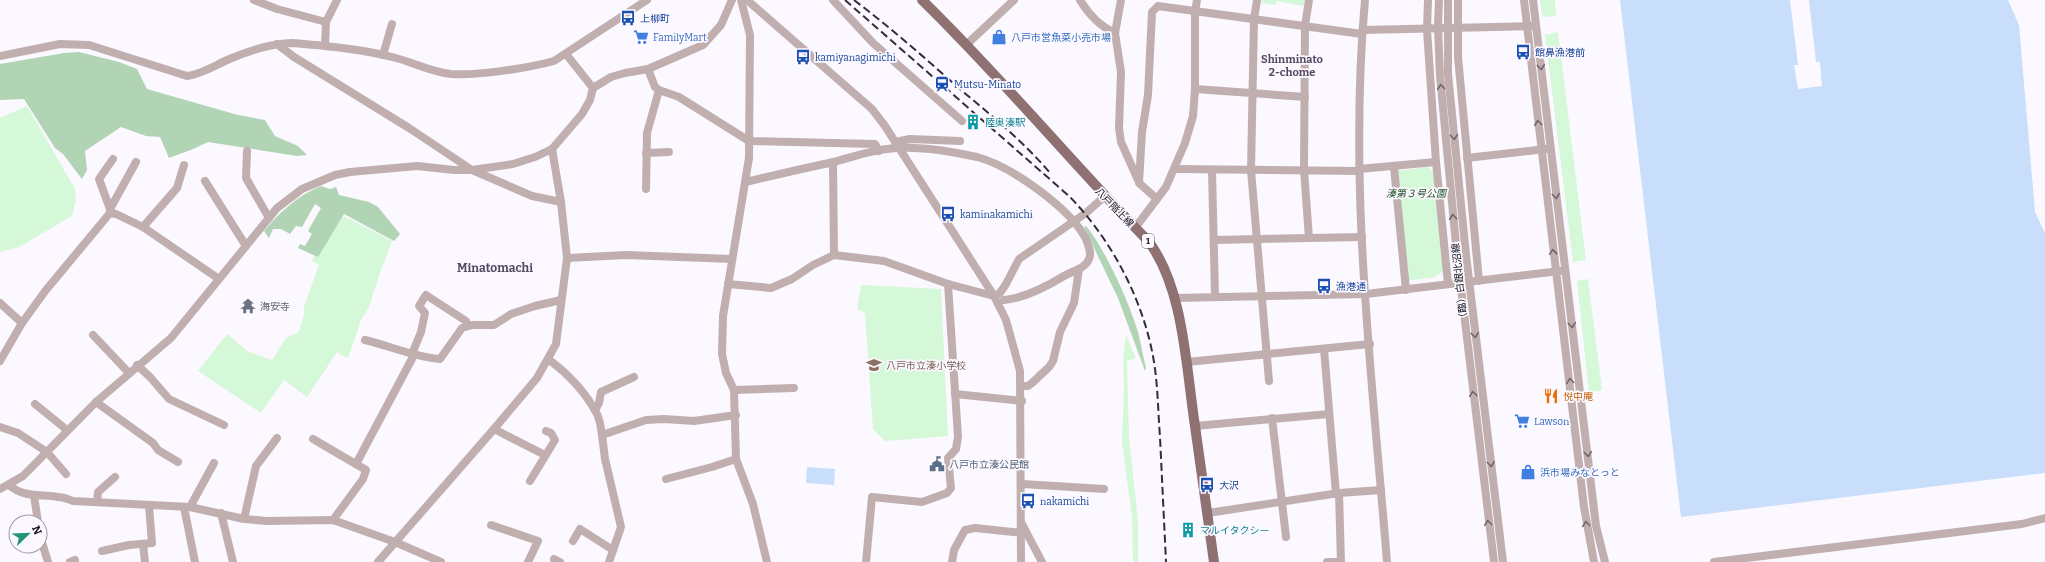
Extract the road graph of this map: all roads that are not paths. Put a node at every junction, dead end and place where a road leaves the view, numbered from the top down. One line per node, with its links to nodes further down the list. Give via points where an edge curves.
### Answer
1 (254, 0): 25 (street, via 277,10)
2 (337, 0): 25 (street)
3 (647, 0): 37 (street)
4 (732, 0): 40 (street, via 721,25 703,45)
5 (740, 0): 47 (street, via 750,35)
6 (747, 0): 49 (street, via 872,109)
7 (833, 0): 46 (street, via 873,43)
8 (922, 0): 35 (main road, 八戸階上線 / 1)
9 (1014, 0): 35 (street)
10 (1080, 0): 33 (street, via 1092,17 1104,28)
11 (1121, 0): 33 (street)
12 (1197, 0): 23 (street)
13 (1257, 0): 24 (street)
14 (1308, 0): 27 (street)
15 (1366, 0): 32 (street)
16 (1428, 0): 31 (street)
17 (1439, 0): 95 (street, （臨）白銀北沼線, one-way to 17, bridge, via 1440,76)
18 (1448, 0): 94 (street, （臨）白銀北沼線, one-way to 94, bridge, via 1448,74)
19 (1458, 0): 30 (street)
20 (1524, 0): 28 (street)
21 (1533, 0): 29 (street)
22 (1158, 3): 23 (street); 71 (street, via 1152,12)
23 (1195, 12): 24 (street); 42 (street)
24 (1254, 19): 27 (street); 44 (street)
25 (326, 22): 36 (street)
26 (392, 24): 38 (street)
27 (1305, 26): 32 (street); 45 (street)
28 (1527, 26): 29 (street); 30 (street); 51 (street, one-way to 28)
29 (1536, 26): 51 (street, one-way to 51)
30 (1457, 29): 31 (street); 56 (street)
31 (1427, 30): 32 (street); 60 (street)
32 (1362, 32): 68 (street)
33 (1115, 33): 71 (street, via 1121,72 1121,142)
34 (276, 44): 36 (street); 39 (street, via 245,53 187,76 89,45 60,44); 64 (street)
35 (966, 45): 73 (main road, 八戸階上線 / 1)
36 (325, 46): 38 (street)
37 (566, 54): 38 (street, via 554,61 536,66 453,74 433,71); 41 (street)
38 (383, 55)
39 (0, 56)
40 (648, 70): 41 (street, via 611,77); 43 (street, via 655,87)
41 (593, 88): 50 (street, via 582,114)
42 (1195, 89): 44 (street); 63 (street, via 1193,116)
43 (659, 90): 47 (street, via 679,97); 55 (street, via 647,133)
44 (1253, 94): 45 (street); 66 (street)
45 (1305, 97): 67 (street)
46 (962, 120)
47 (749, 141): 53 (street, via 875,144); 70 (street)
48 (960, 141): 49 (street, via 910,139)
49 (897, 145): 53 (street); 78 (street, via 949,152 995,164 1053,201); 101 (street)
50 (552, 149): 64 (street, via 513,164); 75 (street)
51 (1546, 149): 56 (street); 90 (street, one-way to 90); 91 (street, one-way to 51)
52 (247, 151): 77 (street, via 246,178)
53 (880, 151): 59 (street)
54 (669, 152): 55 (street)
55 (646, 153): 72 (street)
56 (1467, 158): 93 (street)
57 (112, 159): 76 (street, via 99,180)
58 (136, 162): 76 (street)
59 (833, 162): 70 (street); 86 (street)
60 (1436, 162): 62 (street); 98 (street)
61 (184, 165): 79 (street, via 177,188)
62 (1394, 167): 68 (street); 99 (street)
63 (1174, 169): 65 (street); 74 (street)
64 (472, 170): 75 (street, via 532,196); 77 (street, via 410,166 335,175 302,189)
65 (1212, 170): 66 (street); 83 (street)
66 (1252, 170): 67 (street); 84 (street)
67 (1304, 170): 68 (street); 82 (street)
68 (1359, 170): 81 (street)
69 (205, 181): 85 (street)
70 (746, 182): 88 (street)
71 (1140, 183): 74 (street)
72 (646, 189)
73 (1105, 196): 78 (street); 80 (main road, 八戸階上線 / 1)
74 (1157, 199): 80 (street)
75 (561, 202): 87 (street)
76 (110, 211): 79 (street); 108 (street)
77 (269, 218): 85 (street)
78 (1074, 220): 89 (street, via 1087,242 1090,254 1089,260); 101 (street, via 1019,260 1000,293)
79 (143, 227): 92 (street)
80 (1135, 228): 104 (main road, 八戸階上線 / 1, via 1159,256 1169,277)
81 (1362, 237): 82 (street); 100 (street)
82 (1309, 238): 84 (street)
83 (1214, 240): 84 (street); 102 (street)
84 (1257, 240): 103 (street)
85 (246, 246): 92 (street)
86 (834, 255): 96 (street, via 771,288); 97 (street, via 884,261)
87 (567, 258): 88 (street, via 626,255); 105 (street)
88 (732, 259): 96 (street)
89 (1079, 269): 106 (street, via 1020,298); 123 (street, via 1074,303 1060,332 1052,361 1032,384)
90 (1566, 271): 91 (street); 197 (street, one-way to 197, via 1596,526)
91 (1555, 272): 93 (street); 196 (street, one-way to 91, via 1584,507)
92 (219, 279): 119 (street, via 170,338)
93 (1479, 281): 94 (street)
94 (1468, 282): 95 (street); 195 (street, （臨）白銀北沼線, one-way to 195)
95 (1459, 283): 98 (street); 194 (street, （臨）白銀北沼線, one-way to 95)
96 (728, 284): 125 (street, via 721,340 726,373)
97 (948, 284): 101 (street); 126 (street)
98 (1448, 284): 99 (street)
99 (1406, 290): 100 (street)
100 (1366, 294): 103 (street); 112 (street)
101 (994, 296): 123 (street, via 1014,343)
102 (1215, 296): 103 (street); 104 (street)
103 (1262, 296): 115 (street)
104 (1174, 298): 118 (main road, 八戸階上線 / 1)
105 (561, 300): 109 (street, via 511,314 494,325); 116 (street, via 556,344)
106 (1004, 300)
107 (0, 303): 108 (street)
108 (22, 323): 117 (street)
109 (467, 326): 114 (street, via 462,328 440,359); 114 (street, via 466,320 426,295 419,306 425,313)
110 (93, 335): 120 (street)
111 (365, 340): 114 (street)
112 (1370, 344): 113 (street); 157 (street)
113 (1324, 348): 115 (street); 131 (street)
114 (413, 354): 148 (street)
115 (1267, 354): 118 (street); 122 (street)
116 (548, 359): 130 (street, via 561,368); 137 (street, via 537,378)
117 (0, 360)
118 (1187, 362): 135 (main road, 八戸階上線 / 1)
119 (137, 365): 120 (street); 134 (street, via 169,399)
120 (129, 373): 128 (street)
121 (634, 377): 130 (street, via 601,392)
122 (1269, 381)
123 (1021, 386): 127 (street)
124 (794, 388): 125 (street)
125 (734, 390): 132 (street)
126 (955, 394): 127 (street); 187 (street, via 958,437 956,449 948,458 951,488 922,502 872,497)
127 (1022, 401): 153 (street)
128 (96, 402): 138 (street); 146 (street, via 153,443 158,450)
129 (36, 404): 138 (street)
130 (595, 410): 140 (street)
131 (1329, 414): 133 (street); 158 (street)
132 (736, 415): 140 (street, via 694,421 646,420); 145 (street)
133 (1272, 418): 135 (street); 161 (street)
134 (224, 425)
135 (1194, 426): 165 (main road, 八戸階上線 / 1)
136 (0, 427): 143 (street, via 18,433)
137 (494, 429): 144 (street); 175 (street)
138 (67, 430): 143 (street)
139 (546, 431): 144 (street, via 555,440)
140 (602, 435): 177 (street, via 620,527)
141 (277, 438): 167 (street, via 256,466)
142 (313, 439): 148 (street)
143 (47, 452): 149 (street); 154 (street, via 23,476)
144 (545, 455): 152 (street)
145 (736, 459): 151 (street); 186 (street, via 753,504)
146 (178, 462)
147 (214, 463): 163 (street)
148 (356, 464): 169 (street, via 366,470 363,479)
149 (66, 474)
150 (115, 477): 160 (street, via 98,492)
151 (666, 479)
152 (530, 481)
153 (1022, 484): 156 (street); 170 (street)
154 (9, 485): 155 (street); 159 (street, via 17,492)
155 (0, 489)
156 (1104, 489)
157 (1381, 490): 158 (street); 193 (street)
158 (1338, 494): 161 (street); 192 (street, via 1341,562)
159 (34, 496): 160 (street, via 58,496 73,501); 166 (street)
160 (97, 502): 162 (street)
161 (1281, 502): 165 (street); 173 (street)
162 (149, 506): 163 (street); 176 (street, via 152,543)
163 (187, 507): 164 (street); 180 (street)
164 (221, 513): 167 (street); 181 (street)
165 (1208, 513): 191 (main road, 八戸階上線 / 1)
166 (37, 514)
167 (244, 518): 169 (street, via 267,521)
168 (2045, 518): 198 (street, via 2022,524)
169 (333, 520): 175 (street)
170 (1022, 523): 172 (street); 190 (street)
171 (491, 525): 184 (street, via 538,541)
172 (1022, 533): 188 (street, via 975,528 965,530 954,550); 189 (street)
173 (1286, 537)
174 (573, 541): 177 (street, via 580,529)
175 (395, 542): 182 (street); 183 (street)
176 (143, 544): 178 (street); 179 (street)
177 (613, 550): 185 (street)
178 (102, 551)
179 (145, 562)
180 (195, 562)
181 (233, 562)
182 (378, 562)
183 (441, 562)
184 (528, 562)
185 (609, 562)
186 (767, 562)
187 (866, 562)
188 (952, 562)
189 (1021, 562)
190 (1042, 562)
191 (1214, 562)
192 (1327, 562)
193 (1387, 562)
194 (1494, 562)
195 (1503, 562)
196 (1594, 562)
197 (1605, 562)
198 (1714, 562)

